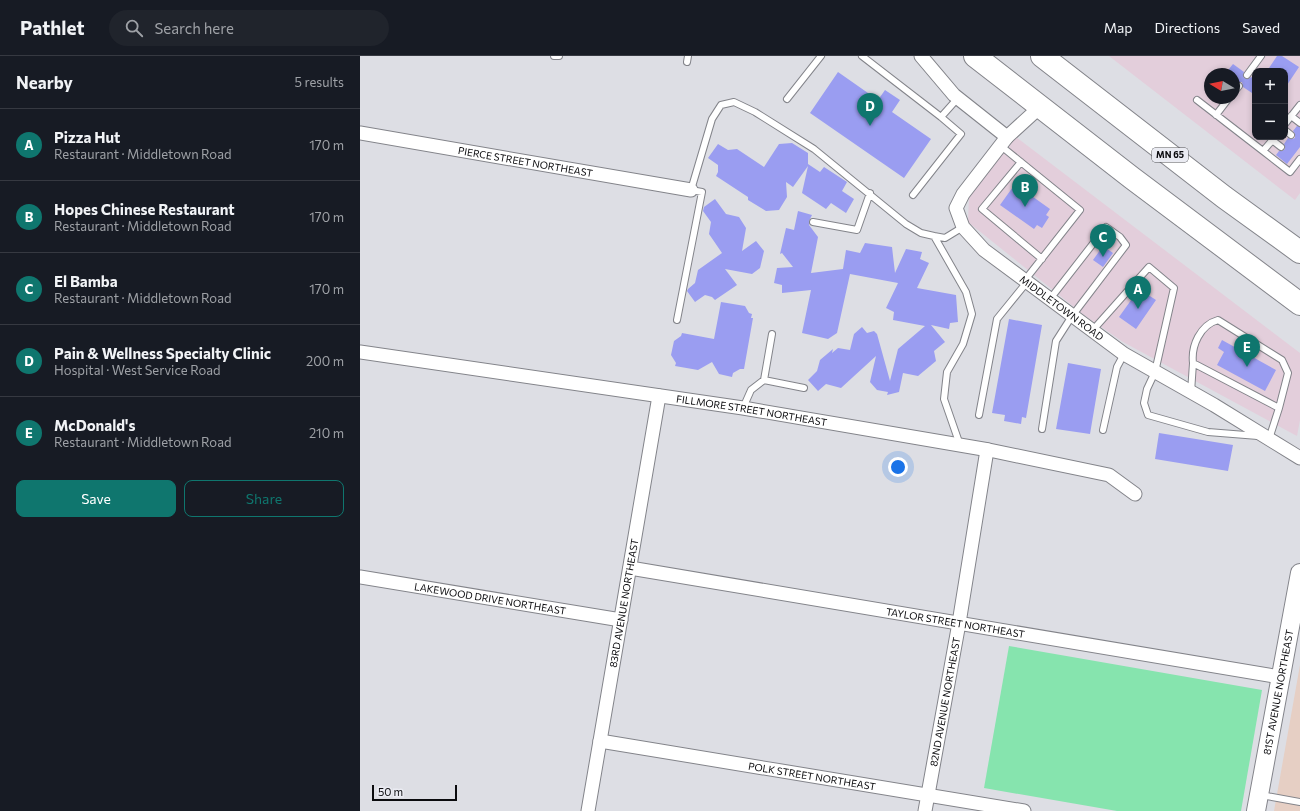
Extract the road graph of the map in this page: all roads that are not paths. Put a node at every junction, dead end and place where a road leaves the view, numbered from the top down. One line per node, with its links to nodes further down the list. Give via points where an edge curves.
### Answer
1 (554, 56): 2 (lane)
2 (559, 56)
3 (821, 56): 11 (lane)
4 (862, 56): 18 (lane)
5 (921, 56): 10 (street)
6 (974, 56): 15 (highway)
7 (1042, 56): 38 (highway, MN 65, via 1224,197)
8 (1261, 56): 9 (lane)
9 (1247, 75)
10 (958, 98): 18 (lane); 26 (street)
11 (787, 99)
12 (1197, 100): 16 (lane)
13 (1224, 104): 16 (lane)
14 (1300, 105): 17 (lane)
15 (1041, 106): 26 (street, MIDDLETOWN ROAD); 42 (highway)
16 (1216, 115): 28 (lane)
17 (1291, 116): 19 (lane); 20 (lane)
18 (941, 117): 34 (lane, via 961,134)
19 (1288, 120)
20 (1300, 123)
21 (1288, 132): 23 (lane)
22 (360, 133): 32 (street, PIERCE STREET NORTHEAST)
23 (1291, 135)
24 (1272, 140): 28 (lane)
25 (1276, 140): 27 (lane)
26 (1004, 142): 31 (lane); 36 (street, MIDDLETOWN ROAD, via 963,194 956,208)
27 (1281, 147)
28 (1263, 151): 30 (lane, via 1290,172)
29 (1293, 156): 30 (lane)
30 (1299, 160)
31 (1020, 162): 39 (lane, via 982,209); 39 (lane, via 1080,210)
32 (691, 190): 33 (lane, via 712,119 721,105 734,102 755,112 814,149); 44 (lane, via 702,192)
33 (870, 193): 35 (lane, via 857,230); 37 (lane, via 906,224 921,233)
34 (913, 195)
35 (813, 222)
36 (963, 227): 37 (lane, via 945,238); 40 (street, MIDDLETOWN ROAD, via 984,250)
37 (934, 236): 61 (lane, via 966,292 972,314 962,344 947,372 944,399)
38 (1300, 252)
39 (1042, 259): 40 (lane)
40 (1026, 281): 41 (street, MIDDLETOWN ROAD); 57 (lane, via 997,319)
41 (1050, 300): 43 (street, MIDDLETOWN ROAD); 43 (lane, via 1106,227 1120,237 1126,245)
42 (1300, 304)
43 (1072, 316): 45 (street, MIDDLETOWN ROAD); 58 (lane, via 1056,341)
44 (678, 320)
45 (1092, 331): 48 (street, MIDDLETOWN ROAD); 50 (lane, via 1149,267 1174,288)
46 (772, 334): 51 (lane)
47 (360, 352): 54 (street, FILLMORE STREET NORTHEAST)
48 (1124, 354): 50 (street, MIDDLETOWN ROAD); 59 (lane, via 1117,367)
49 (1193, 363): 53 (lane); 56 (lane); 56 (lane, via 1192,356 1197,338 1210,322 1218,320 1282,360 1288,373)
50 (1155, 372): 53 (street, MIDDLETOWN ROAD); 60 (lane, via 1144,403 1148,415 1208,432)
51 (764, 380): 52 (lane); 55 (lane, via 750,390)
52 (804, 388)
53 (1191, 392): 60 (street, MIDDLETOWN ROAD)
54 (659, 396): 55 (street, FILLMORE STREET NORTHEAST); 65 (street, 83RD AVENUE NORTHEAST)
55 (743, 408): 61 (street, FILLMORE STREET NORTHEAST)
56 (1279, 408): 60 (lane)
57 (979, 415)
58 (1042, 429)
59 (1103, 430)
60 (1267, 437): 63 (street, MIDDLETOWN ROAD)
61 (960, 445): 62 (street, FILLMORE STREET NORTHEAST)
62 (987, 450): 64 (street, FILLMORE STREET NORTHEAST, via 1109,474); 69 (street, 82ND AVENUE NORTHEAST)
63 (1300, 458)
64 (1135, 494)
65 (630, 568): 68 (street, 83RD AVENUE NORTHEAST); 69 (street, TAYLOR STREET NORTHEAST)
66 (1300, 573): 70 (street, 81ST AVENUE NORTHEAST)
67 (360, 577): 68 (street, LAKEWOOD DRIVE NORTHEAST)
68 (621, 620): 71 (street, 83RD AVENUE NORTHEAST)
69 (959, 623): 70 (street, TAYLOR STREET NORTHEAST); 72 (street, 82ND AVENUE NORTHEAST)
70 (1280, 677): 74 (street, 81ST AVENUE NORTHEAST)
71 (600, 741): 72 (street, POLK STREET NORTHEAST); 75 (street, 83RD AVENUE NORTHEAST)
72 (928, 795): 76 (street, 82ND AVENUE NORTHEAST); 77 (street, POLK STREET NORTHEAST)
73 (1300, 802): 74 (lane)
74 (1258, 803)
75 (588, 811)
76 (925, 811)
77 (1024, 811)

